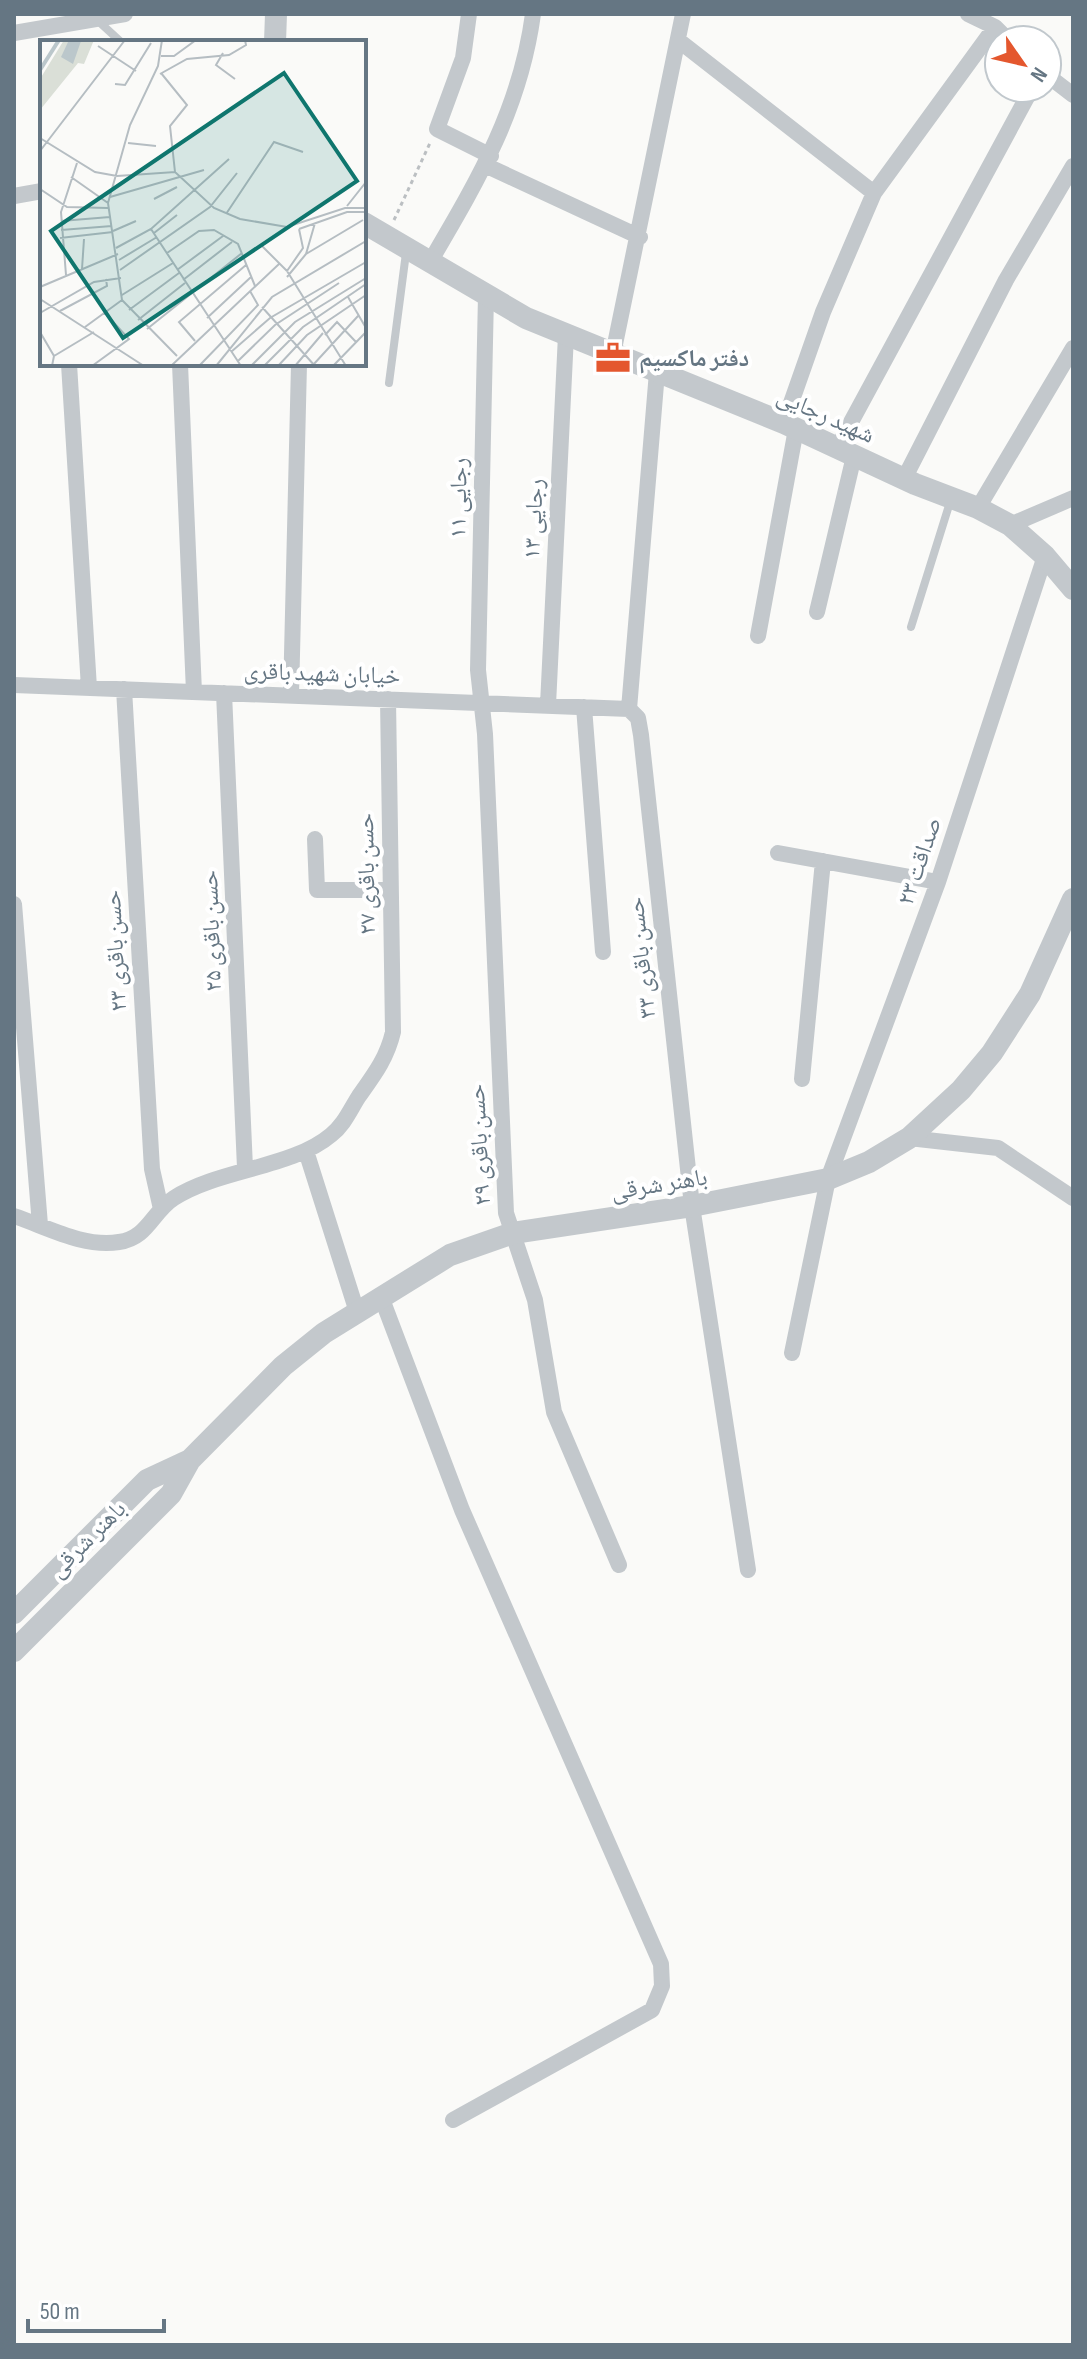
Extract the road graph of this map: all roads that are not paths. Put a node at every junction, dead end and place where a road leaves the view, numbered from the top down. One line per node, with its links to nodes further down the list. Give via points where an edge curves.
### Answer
1 (125, 14): 7 (street)
2 (276, 14): 11 (street)
3 (469, 14): 14 (street, via 463,58 437,129)
4 (533, 14): 14 (street, via 520,82)
5 (683, 14): 12 (street)
6 (968, 14): 8 (street)
7 (96, 16): 9 (street); 10 (lane)
8 (995, 20): 17 (street)
9 (14, 33)
10 (119, 40)
11 (275, 40)
12 (678, 40): 17 (street); 20 (street)
13 (1023, 104): 33 (street, via 943,248)
14 (489, 161): 20 (street); 22 (street)
15 (1073, 166): 34 (street, via 1006,280)
16 (40, 191): 18 (street)
17 (874, 193): 32 (street, via 823,312)
18 (14, 196)
19 (366, 224): 21 (street, شهید رجایی)
20 (640, 237): 26 (street)
21 (407, 248): 22 (street, شهید رجایی); 31 (lane)
22 (430, 262): 23 (street, شهید رجایی)
23 (486, 295): 24 (street, شهید رجایی); 51 (street, رجایی ۱۱, via 478,670)
24 (566, 335): 26 (street, شهید رجایی); 52 (street, رجایی ۱۳)
25 (1073, 348): 37 (street)
26 (613, 354): 30 (street, شهید رجایی)
27 (69, 366): 45 (street)
28 (180, 366): 47 (street)
29 (299, 366): 49 (street)
30 (657, 372): 32 (street, شهید رجایی); 54 (street)
31 (389, 383)
32 (790, 426): 33 (street, شهید رجایی); 43 (street)
33 (845, 452): 34 (street, شهید رجایی); 41 (street)
34 (904, 479): 35 (street, شهید رجایی)
35 (951, 498): 37 (street, شهید رجایی); 42 (lane)
36 (1073, 498): 38 (street)
37 (978, 508): 38 (street, شهید رجایی)
38 (1010, 525): 39 (street, شهید رجایی)
39 (1045, 556): 40 (street, شهید رجایی); 58 (street, صداقت ۲۳)
40 (1073, 589)
41 (817, 612)
42 (911, 627)
43 (758, 636)
44 (14, 685): 45 (street, خیابان شهید باقری)
45 (89, 688): 46 (street, خیابان شهید باقری)
46 (124, 689): 47 (street, خیابان شهید باقری); 70 (street, حسن باقری ۲۳, via 152,1169)
47 (194, 692): 48 (street, خیابان شهید باقری)
48 (224, 693): 49 (street, خیابان شهید باقری); 66 (street, حسن باقری ۲۵)
49 (291, 696): 50 (street, خیابان شهید باقری)
50 (388, 699): 51 (street, خیابان شهید باقری); 59 (street, حسن باقری ۲۷)
51 (482, 703): 52 (street, خیابان شهید باقری); 73 (street, حسن باقری ۲۹, via 506,1213)
52 (548, 705): 53 (street, خیابان شهید باقری)
53 (584, 707): 54 (street, خیابان شهید باقری); 62 (street)
54 (629, 709): 69 (street, حسن باقری ۳۳, via 638,718 641,735)
55 (315, 839): 59 (street, via 317,890)
56 (778, 853): 57 (street)
57 (823, 861): 58 (street); 63 (street)
58 (938, 882): 67 (street, صداقت ۲۳)
59 (390, 890): 65 (street, حسن باقری ۲۷, via 389,1048 343,1123)
60 (1073, 899): 64 (street, باهنر شرقی, via 1030,994 992,1053)
61 (14, 904): 72 (street)
62 (603, 952)
63 (802, 1079)
64 (909, 1138): 67 (street, باهنر شرقی); 68 (street, via 998,1148)
65 (306, 1151): 66 (street); 75 (street)
66 (245, 1168): 70 (street, via 174,1197)
67 (828, 1179): 69 (street, باهنر شرقی); 76 (street, صداقت ۲۳)
68 (1073, 1198)
69 (692, 1206): 73 (street, باهنر شرقی); 79 (street, حسن باقری ۳۳)
70 (161, 1209): 72 (street, via 150,1226 119,1242 89,1242)
71 (14, 1216): 72 (street)
72 (40, 1225)
73 (513, 1233): 74 (street, باهنر شرقی, via 450,1255); 78 (street, حسن باقری ۲۹, via 535,1300 554,1412)
74 (382, 1299): 75 (street, باهنر شرقی); 82 (street, via 462,1510 661,1964 662,1986 652,2010)
75 (357, 1312): 77 (street, باهنر شرقی, via 283,1366)
76 (792, 1353)
77 (190, 1460): 80 (street, باهنر شرقی, via 147,1480); 81 (street, باهنر شرقی, via 171,1494)
78 (619, 1565)
79 (748, 1570)
80 (14, 1613)
81 (14, 1651)
82 (453, 2120)

